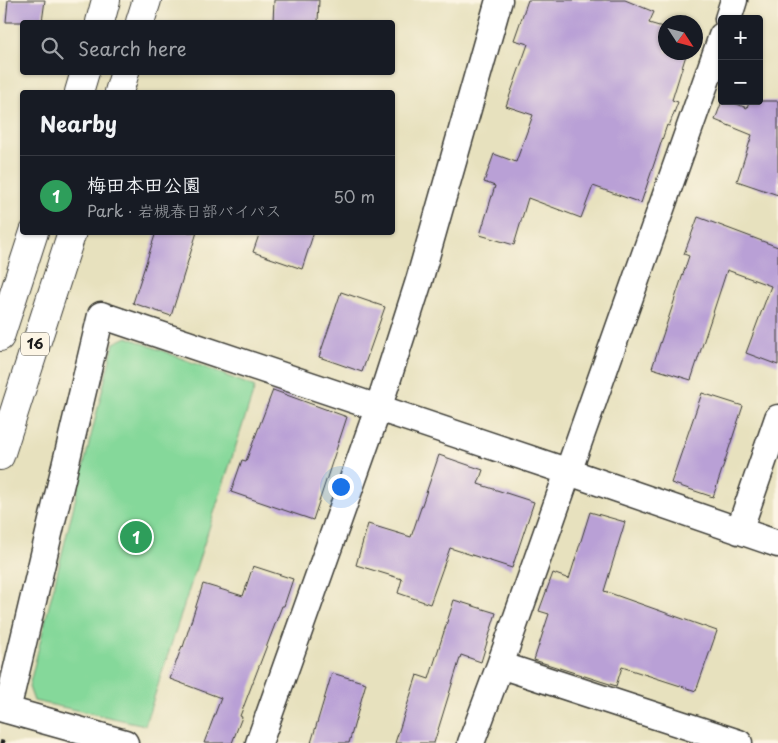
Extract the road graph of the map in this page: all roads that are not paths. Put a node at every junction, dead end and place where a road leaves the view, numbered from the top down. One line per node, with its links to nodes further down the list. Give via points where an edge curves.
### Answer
1 (106, 0): 6 (highway)
2 (147, 0): 7 (highway)
3 (500, 0): 16 (street, via 419,281)
4 (734, 0): 5 (street)
5 (729, 15)
6 (101, 20)
7 (141, 20)
8 (718, 47): 19 (street)
9 (84, 75): 11 (highway)
10 (124, 75): 12 (highway)
11 (80, 90)
12 (120, 90)
13 (33, 235): 15 (highway, 16)
14 (71, 235): 18 (highway, 16)
15 (0, 337)
16 (378, 409): 19 (street); 23 (street, via 101,315); 25 (street)
17 (778, 418): 20 (street)
18 (0, 456)
19 (569, 472): 20 (street); 22 (street)
20 (739, 531): 21 (street)
21 (778, 544)
22 (500, 666): 26 (street); 27 (street)
23 (4, 709): 24 (street)
24 (125, 743)
25 (259, 743)
26 (471, 743)
27 (739, 743)

